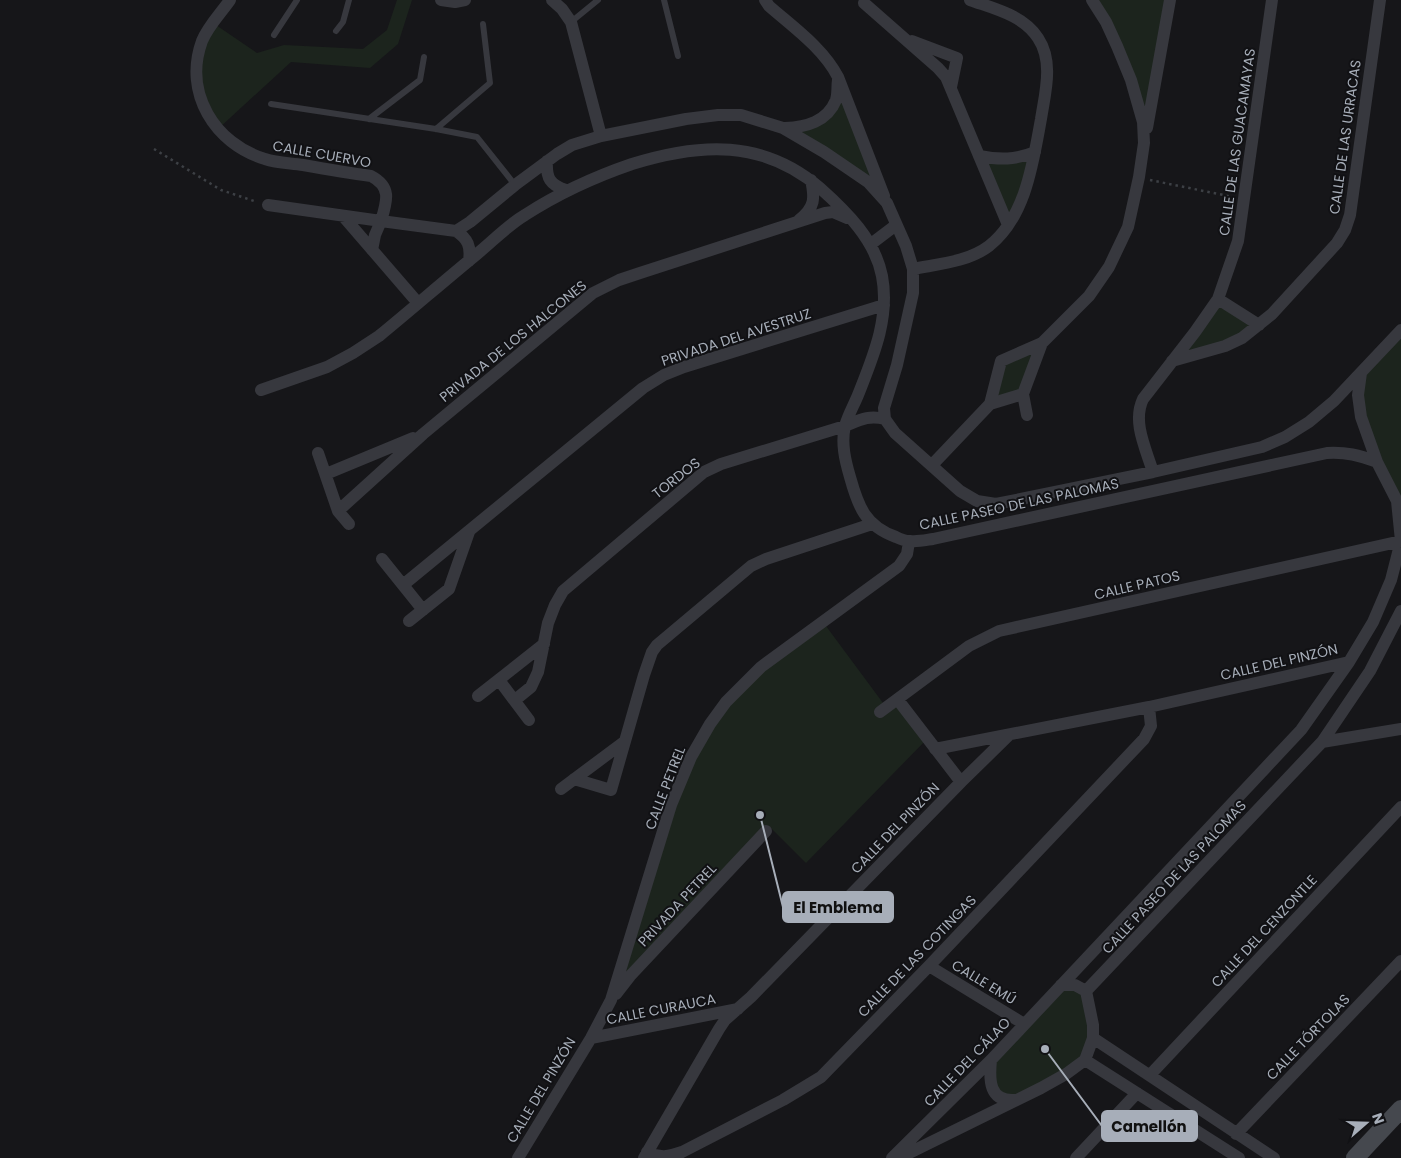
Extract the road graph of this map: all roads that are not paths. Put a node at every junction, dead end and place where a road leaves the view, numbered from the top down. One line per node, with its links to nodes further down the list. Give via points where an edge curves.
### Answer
1 (230, 0): 40 (street, CALLE CUERVO, via 202,41 198,56 199,91 212,122 242,149 266,159 380,180 386,195)
2 (298, 0): 19 (lane)
3 (349, 0): 18 (lane, via 343,22)
4 (441, 0): 5 (street)
5 (466, 0)
6 (552, 0): 16 (street)
7 (598, 0): 16 (lane)
8 (664, 0): 21 (lane)
9 (765, 0): 23 (street, via 817,49)
10 (970, 0): 31 (street, via 1014,16 1030,28 1045,54 1048,69)
11 (1092, 0): 30 (street, via 1131,80)
12 (1170, 0): 30 (street)
13 (1272, 0): 50 (street, CALLE DE LAS GUACAMAYAS, via 1238,241)
14 (1380, 0): 53 (street, CALLE DE LAS URRACAS, via 1350,215 1345,230)
15 (864, 3): 20 (street)
16 (571, 22): 29 (street)
17 (483, 24): 28 (lane, via 490,83)
18 (336, 31)
19 (274, 35)
20 (902, 37): 24 (street, via 938,68); 24 (street, via 957,58)
21 (678, 56)
22 (424, 57): 26 (lane, via 420,80)
23 (838, 77): 27 (street, via 836,99 828,113 802,127); 37 (street)
24 (951, 87): 32 (street)
25 (271, 104): 26 (lane)
26 (369, 119): 28 (lane)
27 (784, 128): 29 (street, via 741,115 718,115); 37 (street, via 868,182)
28 (436, 129): 35 (lane, via 477,137)
29 (601, 136): 33 (street, via 572,145)
30 (1144, 142): 55 (street, via 1128,227 1109,267 1088,296)
31 (1035, 152): 32 (street, via 1008,160); 44 (street, via 1022,198)
32 (979, 156): 44 (street)
33 (548, 161): 35 (street); 36 (street, via 547,169 553,185)
34 (811, 180): 36 (street, CALLE PASEO DE LAS PALOMAS, via 764,156 723,149 699,149 658,156); 41 (street, via 814,198 808,212); 42 (street, CALLE PASEO DE LAS PALOMAS)
35 (515, 185): 45 (street)
36 (566, 190): 48 (street, CALLE PASEO DE LAS PALOMAS, via 523,216)
37 (887, 203): 43 (street)
38 (268, 205): 39 (street)
39 (343, 216): 40 (street); 47 (street)
40 (381, 221): 45 (street); 47 (street)
41 (797, 221): 42 (street, PRIVADA DE LOS HALCONES, via 833,212); 64 (street, PRIVADA DE LOS HALCONES, via 619,280 593,293)
42 (854, 222): 46 (street, CALLE PASEO DE LAS PALOMAS)
43 (896, 225): 46 (street); 49 (street)
44 (1008, 225): 49 (street, via 997,240 974,255)
45 (456, 231): 48 (street, via 468,241)
46 (870, 244): 52 (street, CALLE PASEO DE LAS PALOMAS, via 883,278)
47 (372, 250): 51 (street)
48 (469, 261): 51 (street, CALLE PASEO DE LAS PALOMAS)
49 (914, 269): 62 (street, via 913,293 884,408)
50 (1218, 299): 53 (street); 56 (street, CALLE DE LAS GUACAMAYAS)
51 (418, 303): 58 (street, CALLE PASEO DE LAS PALOMAS, via 354,353 327,367)
52 (884, 305): 63 (street, CALLE PASEO DE LAS PALOMAS, via 876,350); 74 (street, PRIVADA DEL AVESTRUZ, via 664,375 643,388)
53 (1260, 325): 56 (street, CALLE DE LAS URRACAS, via 1225,346)
54 (1401, 330): 57 (street, CALLE PASEO DE LAS PALOMAS)
55 (1042, 343): 59 (street); 60 (street, via 1001,361)
56 (1172, 361): 68 (street, via 1138,408 1138,420)
57 (1361, 373): 66 (street, CALLE PASEO DE LAS PALOMAS, via 1358,395 1361,417); 68 (street, CALLE PASEO DE LAS PALOMAS, via 1309,422 1262,447)
58 (261, 390)
59 (1023, 394): 60 (street); 61 (street)
60 (990, 404): 67 (street)
61 (1027, 415)
62 (885, 419): 63 (street, TORDOS, via 873,416); 67 (street, CALLE PASEO DE LAS PALOMAS)
63 (845, 426): 73 (street, CALLE PASEO DE LAS PALOMAS, via 843,451 849,474 858,503); 82 (street, TORDOS, via 704,472 562,591 548,623)
64 (423, 434): 69 (street, PRIVADA DE LOS HALCONES); 71 (street, PRIVADA DE LOS HALCONES)
65 (318, 453): 69 (street)
66 (1376, 462): 70 (street, CALLE PASEO DE LAS PALOMAS); 76 (street, CALLE PASEO DE LAS PALOMAS, via 1359,454 1328,452)
67 (932, 465): 68 (street, CALLE PASEO DE LAS PALOMAS, via 960,491 977,501 996,504)
68 (1153, 472)
69 (326, 474): 71 (street)
70 (1399, 501): 75 (street, CALLE PASEO DE LAS PALOMAS)
71 (338, 511): 72 (street)
72 (349, 524)
73 (872, 524): 76 (street, CALLE PASEO DE LAS PALOMAS); 93 (street, via 751,566 657,645 648,663)
74 (469, 532): 78 (street, PRIVADA DEL AVESTRUZ); 79 (street, via 449,589)
75 (1401, 541): 83 (street, CALLE PASEO DE LAS PALOMAS, via 1391,580 1373,622); 87 (street, CALLE PATOS, via 999,631 969,646)
76 (909, 542): 105 (street, CALLE PETREL, via 907,554 899,566 761,668 726,702 710,724 691,756 671,805)
77 (382, 559): 78 (street)
78 (403, 584): 79 (street)
79 (422, 610): 81 (street)
80 (1401, 611): 94 (street, CALLE PASEO DE LAS PALOMAS, via 1370,671)
81 (409, 622)
82 (544, 644): 84 (street); 86 (street, TORDOS, via 531,687)
83 (1349, 662): 88 (street, CALLE DEL PINZÓN); 103 (street, CALLE PASEO DE LAS PALOMAS, via 1301,730)
84 (499, 680): 85 (street); 86 (street)
85 (478, 696)
86 (514, 700): 90 (street)
87 (898, 700): 89 (street, CALLE PATOS); 95 (street)
88 (1149, 707): 92 (street, CALLE DEL PINZÓN); 102 (street, CALLE DE LAS COTINGAS, via 1151,726 1144,739)
89 (880, 712)
90 (529, 720)
91 (1401, 728): 94 (street)
92 (1009, 735): 95 (street, CALLE DEL PINZÓN); 97 (street, CALLE DEL PINZÓN)
93 (624, 742): 96 (street); 96 (street, via 611,790)
94 (1322, 742): 104 (street, CALLE PASEO DE LAS PALOMAS)
95 (935, 749): 97 (street)
96 (574, 779): 98 (street)
97 (961, 782): 106 (street, CALLE DEL PINZÓN)
98 (561, 789)
99 (1401, 807): 112 (street, CALLE DEL CENZONTLE)
100 (766, 832): 105 (street, PRIVADA PETREL, via 630,976)
101 (1401, 961): 116 (street, CALLE TÓRTOLAS)
102 (929, 966): 107 (street, CALLE EMÚ); 118 (street, CALLE DE LAS COTINGAS, via 833,1065 806,1087 682,1152 657,1158)
103 (1061, 985): 104 (street, via 1074,985); 107 (street, CALLE DEL CÁLAO)
104 (1086, 991): 109 (street)
105 (612, 1000): 108 (street, CALLE PETREL)
106 (738, 1009): 108 (street, CALLE CURAUCA); 118 (street, CALLE DEL PINZÓN, via 719,1029)
107 (1024, 1024): 110 (street, CALLE DEL CÁLAO)
108 (591, 1038): 119 (street, CALLE DEL PINZÓN)
109 (1093, 1038): 111 (street); 112 (street)
110 (991, 1060): 114 (street, via 989,1079 997,1096); 120 (street, CALLE DEL CÁLAO)
111 (1085, 1060): 113 (street); 114 (street, via 1066,1074)
112 (1150, 1075): 116 (street)
113 (1137, 1093): 117 (street); 122 (street)
114 (1016, 1100): 121 (street)
115 (1401, 1109): 125 (street)
116 (1236, 1134): 124 (street)
117 (1220, 1153): 123 (street)
118 (645, 1155)
119 (518, 1158)
120 (892, 1158)
121 (899, 1158)
122 (1076, 1158)
123 (1240, 1158)
124 (1274, 1158)
125 (1355, 1158)

